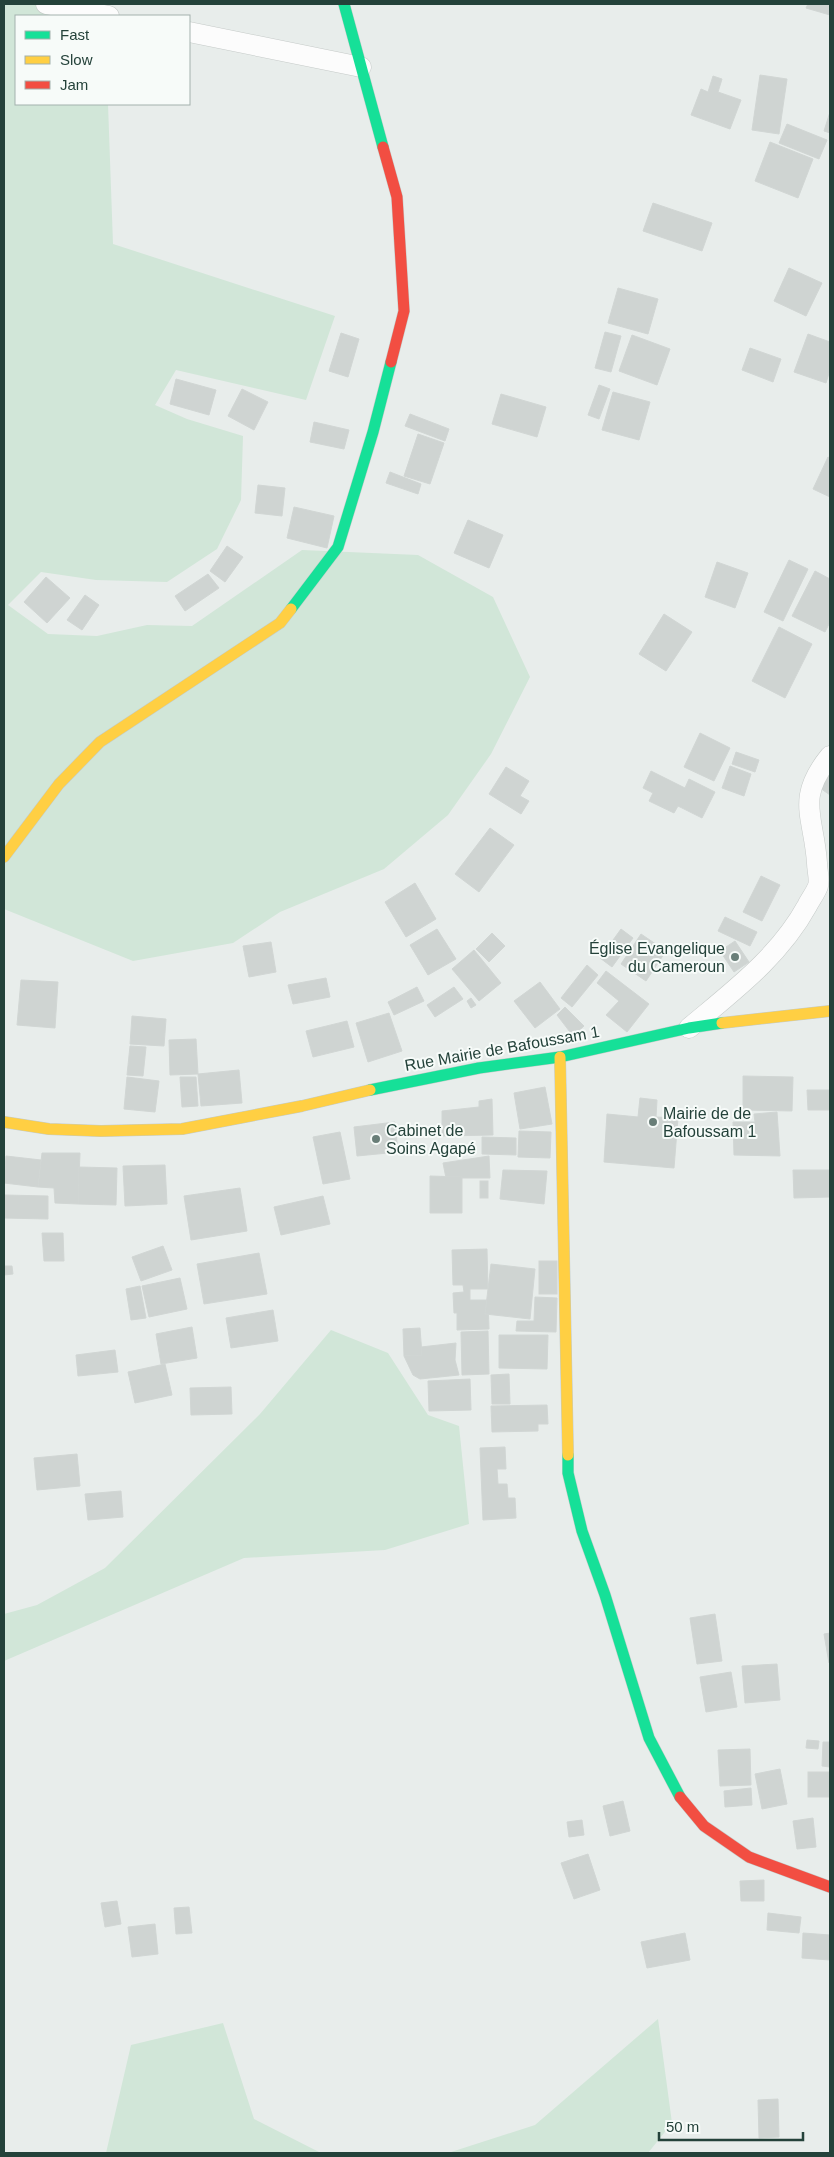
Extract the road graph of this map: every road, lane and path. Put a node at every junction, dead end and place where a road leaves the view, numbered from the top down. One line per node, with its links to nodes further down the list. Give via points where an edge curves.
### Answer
1 (46, 4): 3 (street)
2 (344, 4): 5 (street)
3 (104, 15)
4 (190, 32): 5 (street)
5 (361, 67): 7 (street, via 397,197 404,311 373,432 338,547 280,623 100,742 58,784)
6 (830, 756): 9 (street, via 809,796 818,885 795,928 761,968)
7 (4, 857)
8 (830, 1011): 9 (street, Rue Mairie de Bafoussam 1)
9 (689, 1028): 10 (street, Rue Mairie de Bafoussam 1)
10 (560, 1057): 11 (street, Rue Mairie de Bafoussam 1, via 414,1080 182,1129 49,1129); 12 (street, via 568,1473 582,1531 649,1738 681,1798 704,1826 748,1857)
11 (4, 1122)
12 (830, 1887)

